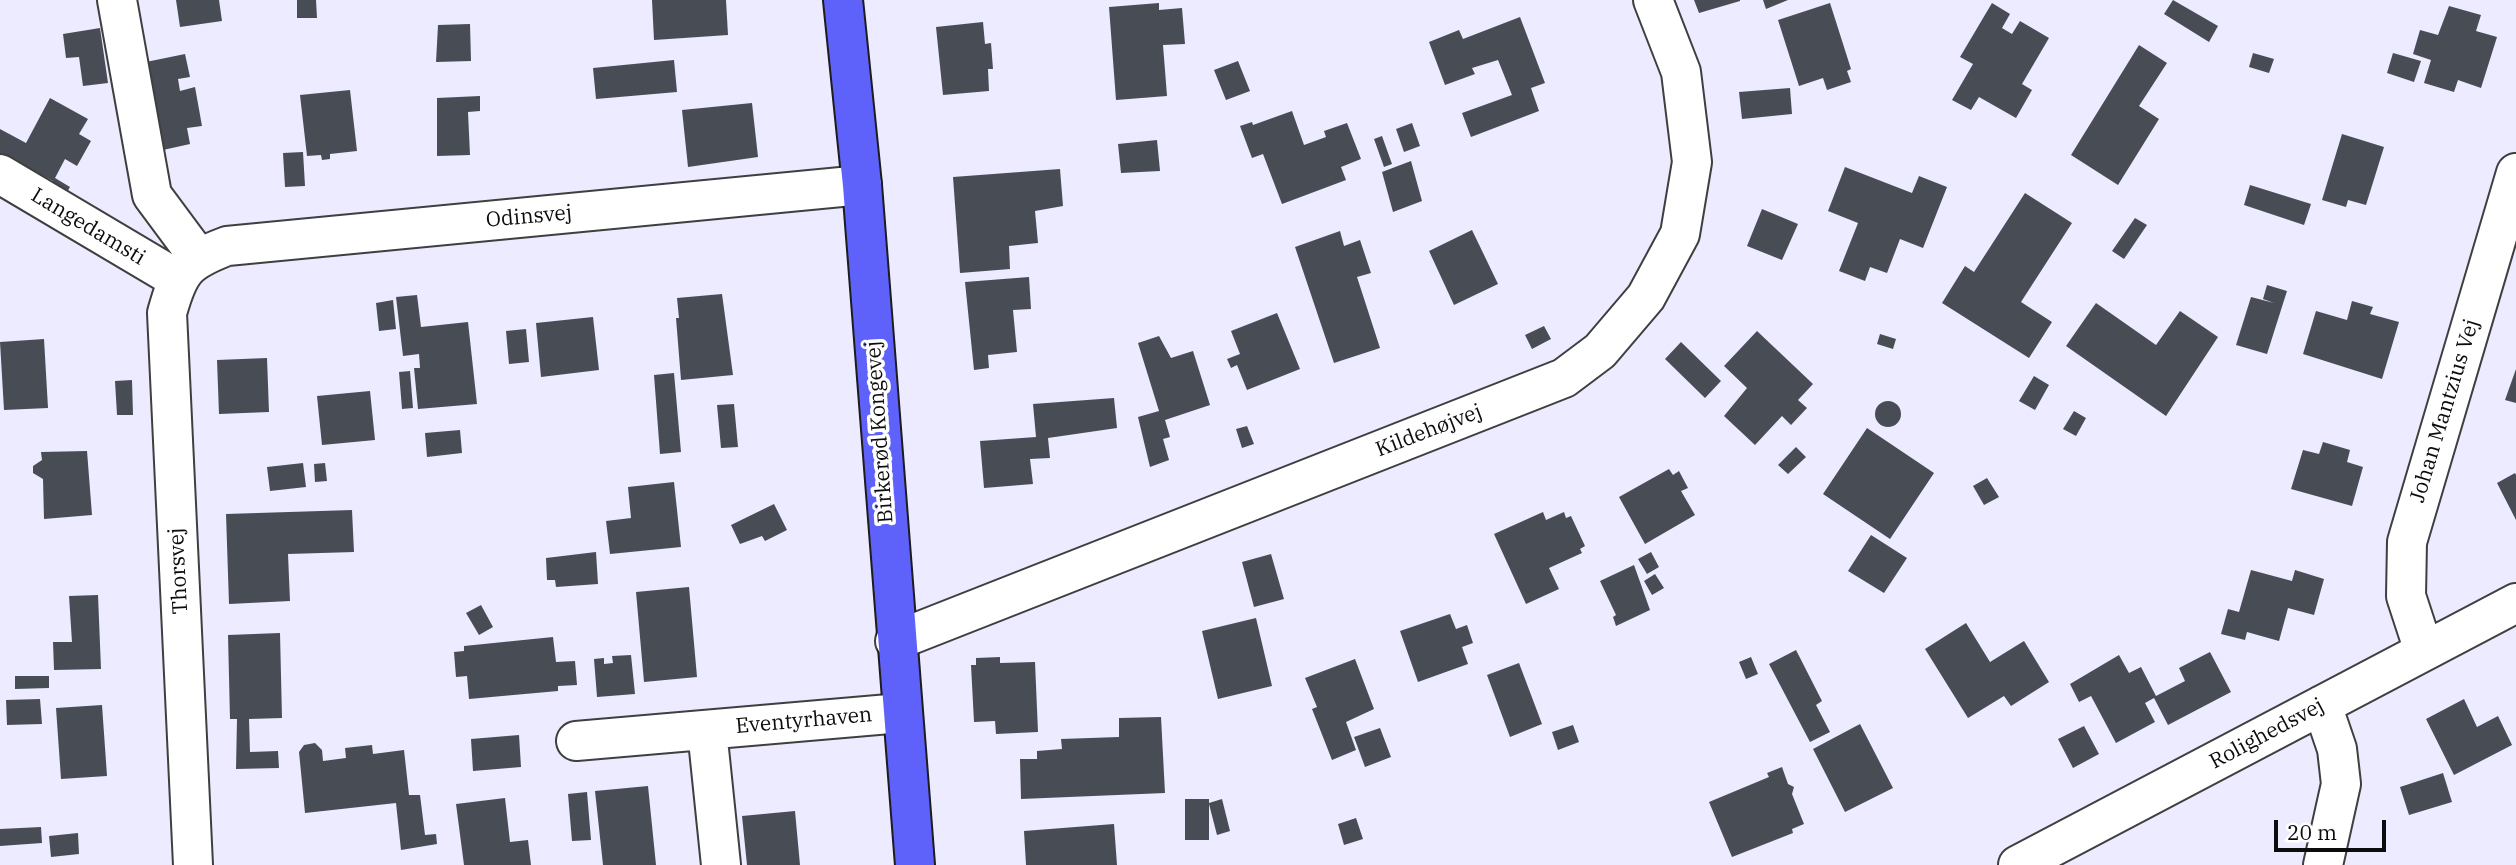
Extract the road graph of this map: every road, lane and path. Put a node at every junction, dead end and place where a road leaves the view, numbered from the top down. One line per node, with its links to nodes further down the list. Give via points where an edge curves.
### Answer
1 (117, 0): 7 (street, via 152,195)
2 (843, 0): 6 (main road, Birkerød Kongevej)
3 (1653, 0): 9 (street, Kildehøjvej, via 1681,72 1692,162 1680,234 1646,297 1600,351 1564,378)
4 (2516, 173): 10 (street, Johan Mantzius Vej, via 2407,542 2406,596)
5 (0, 174): 7 (street, Langedamsti)
6 (862, 185): 7 (street, Odinsvej, via 227,246); 9 (main road, Birkerød Kongevej)
7 (187, 268): 15 (street, Thorsvej, via 167,313)
8 (2516, 603): 10 (street, Rolighedsvej)
9 (895, 641): 12 (main road, Birkerød Kongevej)
10 (2424, 652): 11 (street, Rolighedsvej)
11 (2322, 705): 18 (street, Rolighedsvej); 19 (street, via 2337,749 2341,784)
12 (901, 713): 13 (street, Eventyrhaven); 17 (main road, Birkerød Kongevej)
13 (707, 730): 14 (street, Eventyrhaven); 16 (street, Eventyrhaven)
14 (576, 741)
15 (193, 865)
16 (721, 865)
17 (915, 865)
18 (2018, 865)
19 (2323, 865)

